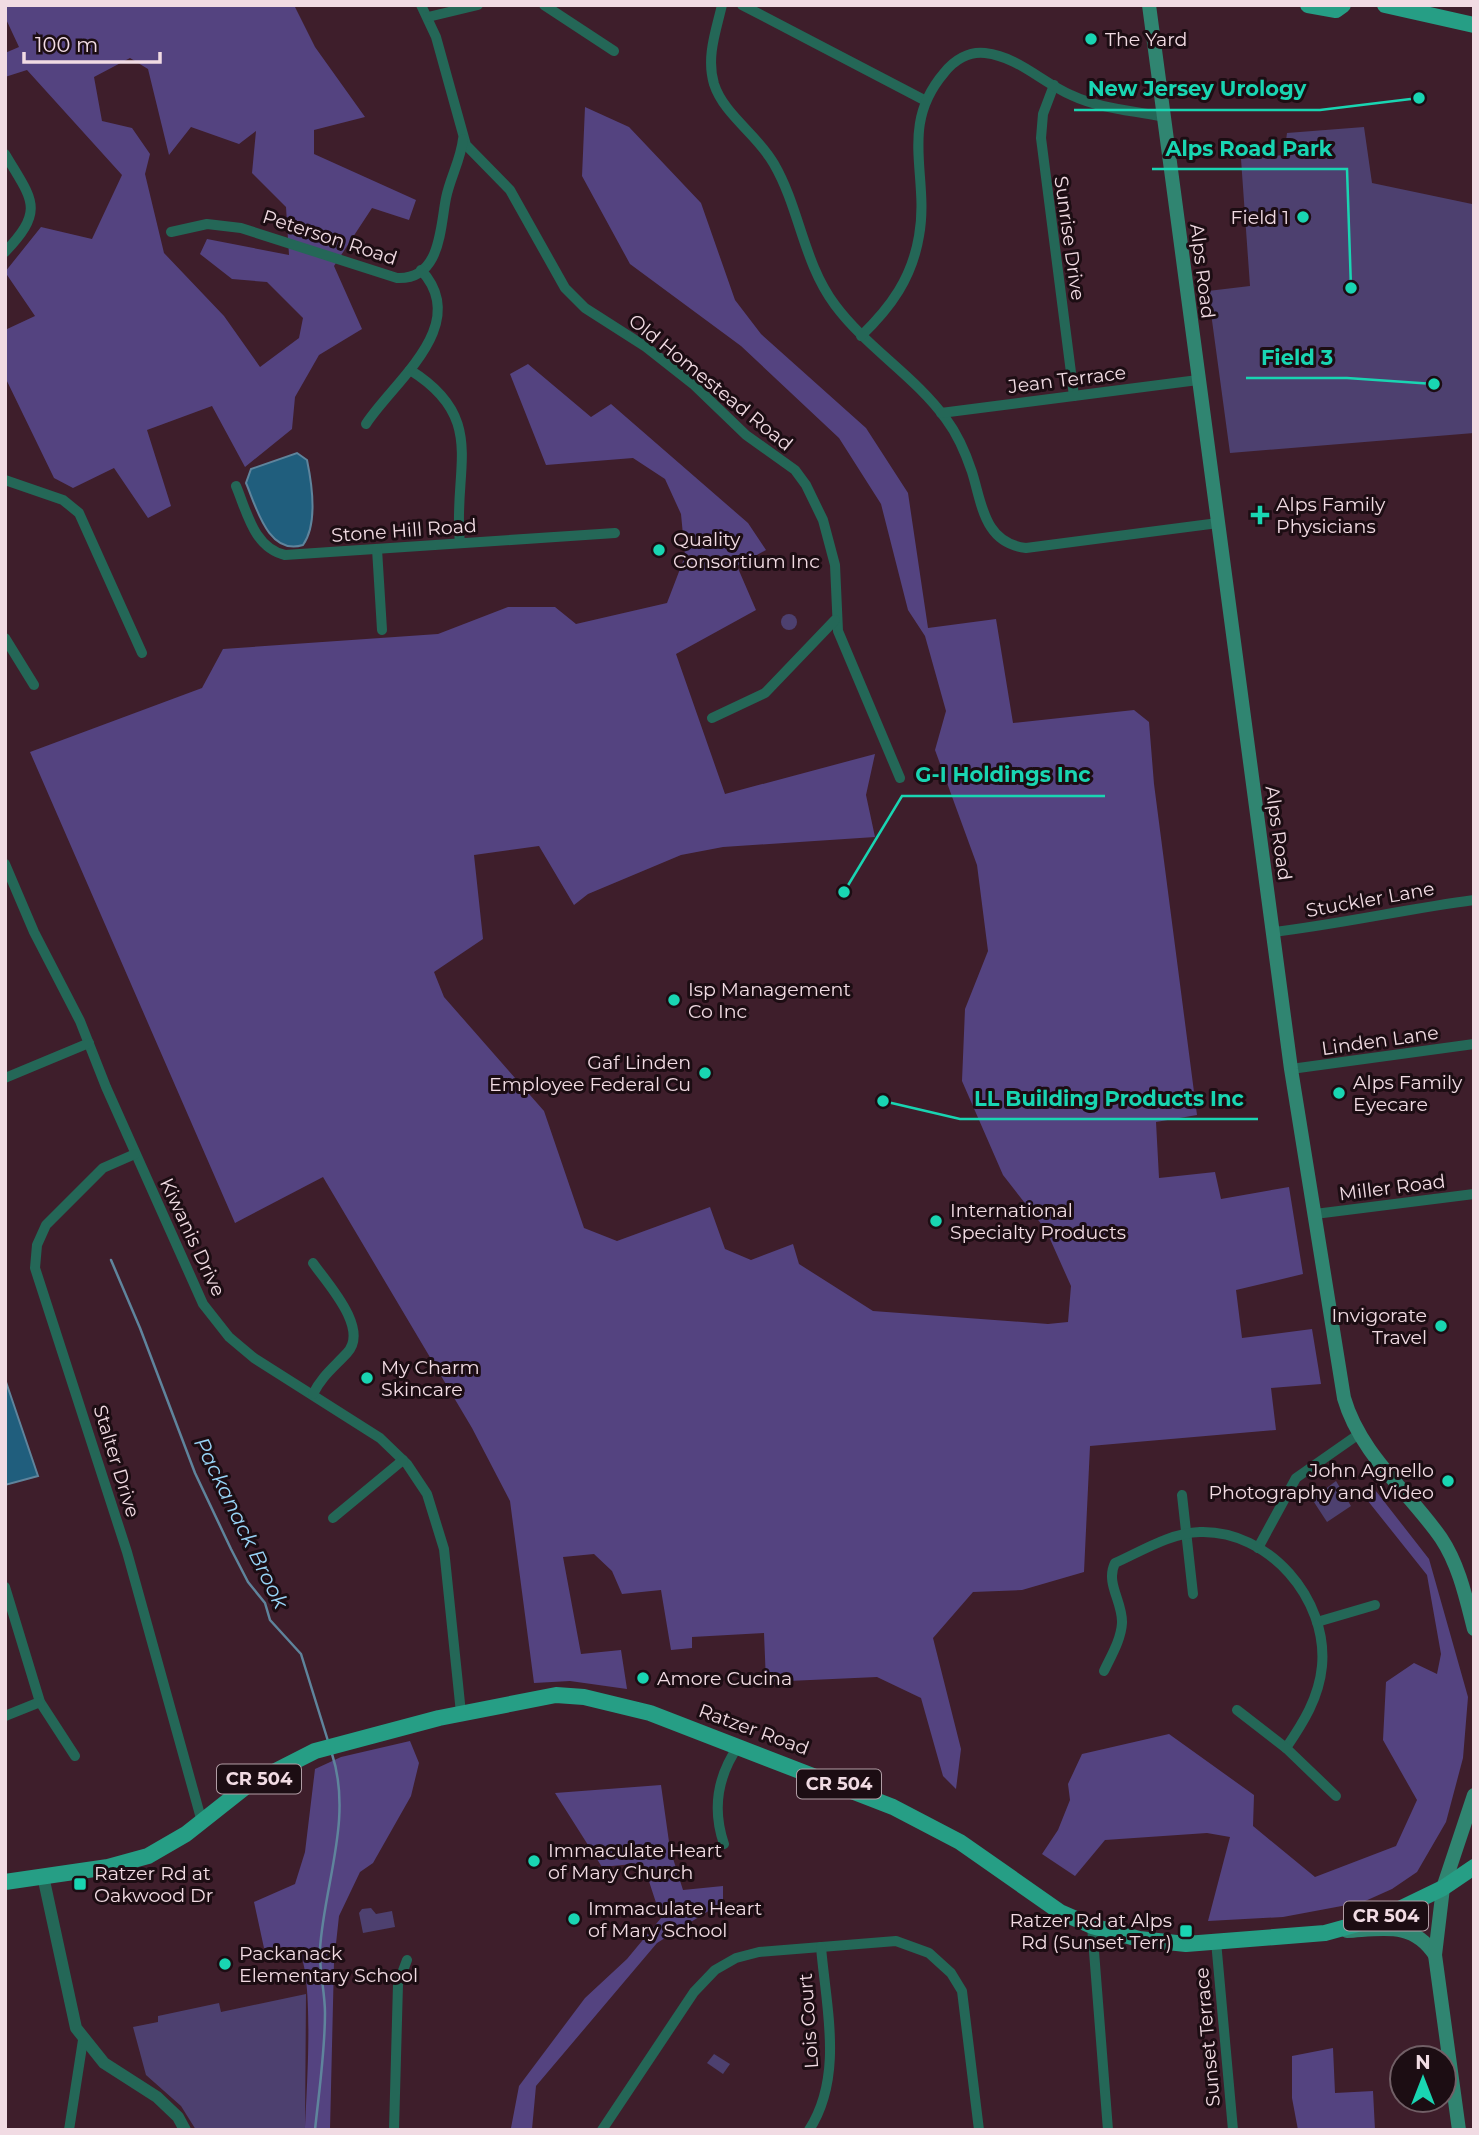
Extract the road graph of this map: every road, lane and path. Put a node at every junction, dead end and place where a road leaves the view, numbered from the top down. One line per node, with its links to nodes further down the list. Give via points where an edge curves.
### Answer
1 (421, 5): 10 (street, Old Homestead Road)
2 (478, 5): 10 (street)
3 (544, 5): 12 (street)
4 (722, 5): 21 (street, via 711,50 714,85 775,165 814,270)
5 (742, 5): 14 (street)
6 (1149, 5): 15 (main road, Alps Road)
7 (1308, 5): 8 (main road, via 1336,9)
8 (1343, 5)
9 (1385, 5): 11 (main road)
10 (428, 17): 16 (street, Old Homestead Road)
11 (1471, 26)
12 (614, 51)
13 (1054, 85): 14 (street, via 1014,61 978,53 949,66); 15 (street, via 1103,107); 24 (street, Sunrise Drive, via 1043,114 1041,138)
14 (926, 101): 21 (street, via 916,132 922,219 915,255 897,297)
15 (1164, 117): 23 (main road, Alps Road)
16 (463, 138): 20 (street, Peterson Road, via 440,239); 33 (street, Old Homestead Road, via 510,190 574,299 668,364 746,435 795,470 815,502 829,539 838,595)
17 (5, 154): 19 (street, via 29,194 32,213 26,228)
18 (171, 232): 20 (street, Peterson Road, via 223,224 397,278)
19 (5, 252)
20 (421, 270): 22 (street, via 434,285 439,314 434,332)
21 (861, 336): 25 (street)
22 (410, 370): 26 (street); 31 (street, via 444,399 461,433)
23 (1198, 380): 24 (street, Jean Terrace); 29 (main road, Alps Road)
24 (1074, 396): 25 (street, Jean Terrace)
25 (941, 412): 29 (street, via 966,455 988,523 1013,545 1036,547)
26 (366, 424)
27 (5, 480): 36 (street, via 63,500 79,513)
28 (236, 486): 32 (street, Stone Hill Road, via 256,533 277,554)
29 (1218, 523): 42 (main road, Alps Road)
30 (615, 533): 31 (street, Stone Hill Road)
31 (460, 544): 32 (street, Stone Hill Road)
32 (377, 549): 34 (street)
33 (835, 620): 38 (street, via 765,693); 39 (street, Old Homestead Road)
34 (382, 630)
35 (5, 638): 37 (street)
36 (142, 653)
37 (34, 685)
38 (712, 718)
39 (900, 778)
40 (5, 864): 43 (street, Kiwanis Drive)
41 (1474, 900): 42 (street, Stuckler Lane, via 1340,925)
42 (1273, 932): 45 (main road, Alps Road)
43 (89, 1043): 46 (street); 47 (street, Kiwanis Drive)
44 (1474, 1044): 45 (street, Linden Lane)
45 (1291, 1069): 49 (main road, Alps Road)
46 (5, 1078)
47 (135, 1154): 51 (street, Kiwanis Drive, via 192,1285 215,1321 254,1358); 73 (street, Stalter Drive, via 103,1168 46,1225 37,1245 35,1268 127,1552)
48 (1474, 1194): 49 (street, Miller Road)
49 (1315, 1214): 52 (main road, Alps Road, via 1344,1398)
50 (313, 1263): 51 (street, via 350,1317 354,1333 351,1348 322,1376)
51 (313, 1394): 53 (street, Kiwanis Drive, via 380,1438)
52 (1359, 1434): 57 (street, via 1296,1478); 62 (main road, Alps Road, via 1448,1549)
53 (404, 1460): 55 (street); 66 (street, Kiwanis Drive, via 427,1494 440,1530)
54 (1182, 1495): 56 (street)
55 (333, 1518)
56 (1186, 1533): 57 (street, via 1229,1535); 59 (street); 63 (street, via 1115,1563 1112,1581 1122,1621)
57 (1258, 1548): 61 (street, via 1287,1569)
58 (5, 1587): 64 (street)
59 (1193, 1594)
60 (1375, 1605): 61 (street)
61 (1317, 1622): 69 (street, via 1322,1666 1314,1701)
62 (1474, 1629)
63 (1104, 1671)
64 (40, 1702): 67 (street); 70 (street)
65 (1237, 1710): 69 (street)
66 (461, 1713): 68 (main road, Ratzer Road / CR 504, via 533,1698 584,1697 622,1704); 73 (main road, Ratzer Road / CR 504, via 328,1747 248,1785)
67 (5, 1716)
68 (738, 1745): 74 (street, via 718,1796); 79 (main road, Ratzer Road / CR 504, via 920,1819 1060,1912)
69 (1286, 1748): 72 (street)
70 (75, 1756)
71 (1474, 1795): 78 (main road, CR 504)
72 (1336, 1796)
73 (202, 1822): 76 (main road, Ratzer Road / CR 504, via 138,1859)
74 (724, 1844)
75 (1474, 1867): 78 (main road, Ratzer Road)
76 (43, 1876): 77 (main road, Ratzer Road / CR 504); 85 (street, via 70,2013)
77 (5, 1882)
78 (1443, 1888): 80 (main road, Ratzer Road / CR 504, via 1383,1917); 83 (main road)
79 (1092, 1926): 81 (main road, Ratzer Road / CR 504, via 1158,1942); 92 (street)
80 (1325, 1933): 81 (main road, Ratzer Road / CR 504); 83 (main road, via 1409,1931 1420,1936)
81 (1216, 1941): 93 (street, Sunset Terrace)
82 (821, 1947): 89 (street, via 750,1954 715,1970 694,1992); 90 (street, Lois Court, via 830,2076); 91 (street, via 905,1942 929,1953 950,1973 965,2003)
83 (1435, 1955): 94 (main road)
84 (407, 1960): 88 (street, via 398,1984)
85 (83, 2040): 86 (street); 87 (street, via 104,2063 158,2097)
86 (69, 2130)
87 (185, 2130)
88 (394, 2130)
89 (602, 2130)
90 (809, 2130)
91 (979, 2130)
92 (1108, 2130)
93 (1233, 2130)
94 (1458, 2130)

